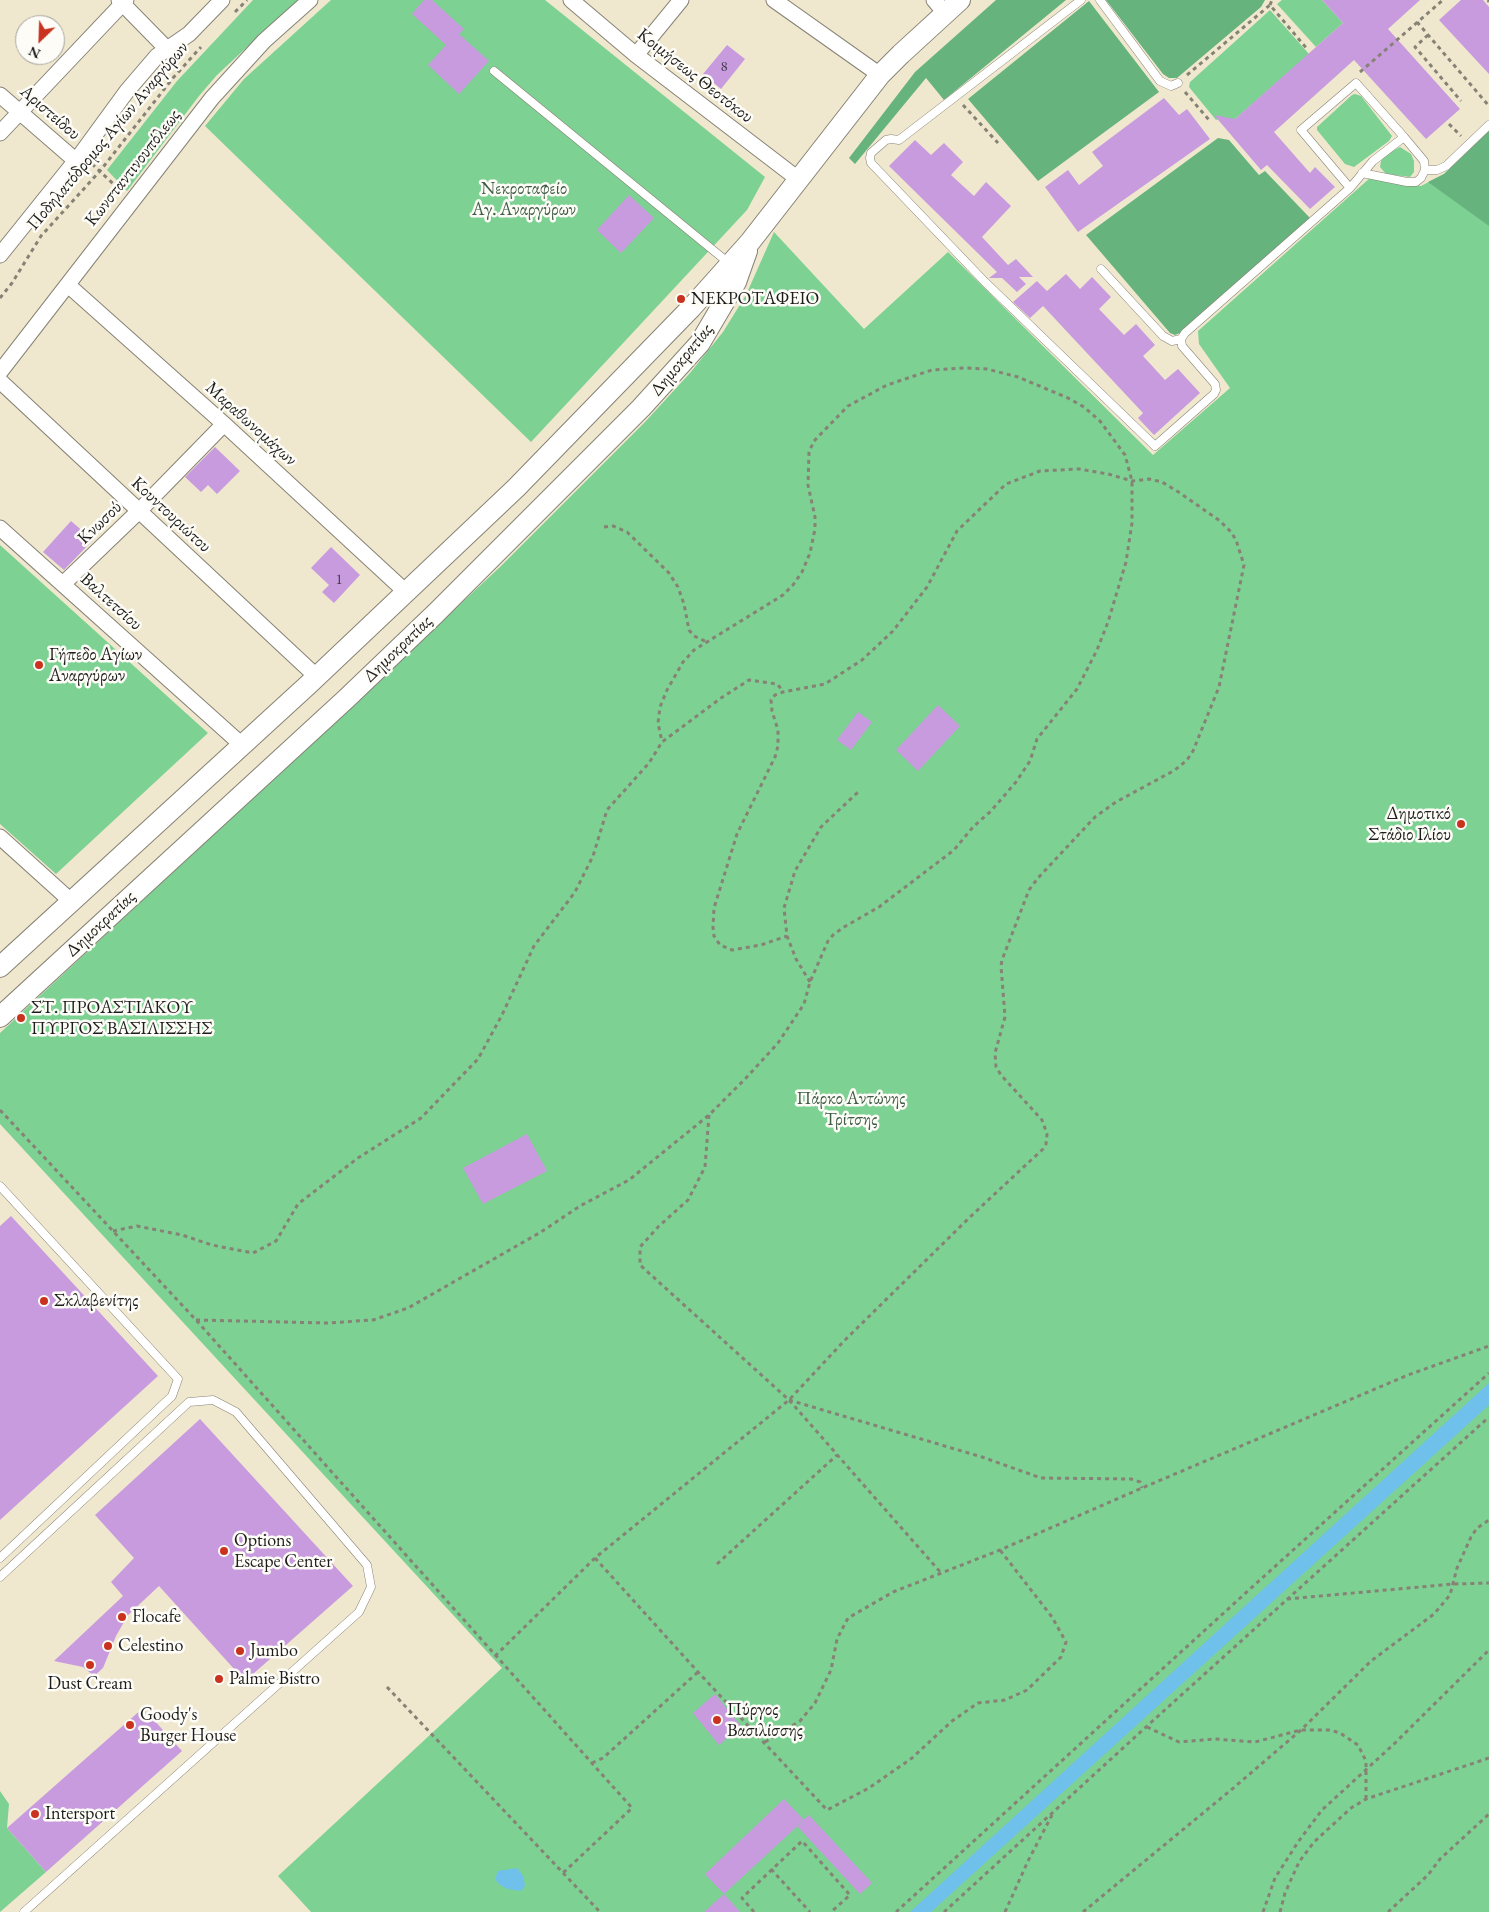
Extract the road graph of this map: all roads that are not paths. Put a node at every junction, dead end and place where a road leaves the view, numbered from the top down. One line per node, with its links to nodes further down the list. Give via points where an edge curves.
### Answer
1 (222, 0): 11 (street, via 188,34)
2 (310, 0): 30 (street, Κωνσταντινουπόλεως, via 264,41 217,92)
3 (570, 0): 12 (street, Κοιμήσεως Θεοτόκου)
4 (681, 0): 12 (street)
5 (774, 0): 14 (street)
6 (960, 0): 10 (main road, Δημοκρατίας)
7 (1080, 0): 31 (lane, via 899,140 891,138 882,143 871,153 871,163 991,289 1155,446 1216,390 1215,384 1182,346)
8 (1100, 0): 15 (lane, via 1160,81 1171,86)
9 (123, 1): 11 (street); 17 (street)
10 (939, 7): 14 (main road, Δημοκρατίας)
11 (166, 48): 21 (street, via 127,91)
12 (636, 55): 24 (street, Κοιμήσεως Θεοτόκου)
13 (494, 71): 28 (lane)
14 (880, 75): 24 (main road, Δημοκρατίας)
15 (1178, 84)
16 (0, 95): 17 (street, Αριστείδου)
17 (19, 112): 19 (street); 21 (street, Αριστείδου)
18 (1489, 125): 22 (lane, via 1446,166)
19 (0, 132)
20 (1404, 136): 22 (lane, via 1424,161); 23 (lane); 25 (lane, via 1356,83 1301,130)
21 (78, 157): 27 (street)
22 (1426, 170): 23 (lane, via 1416,182)
23 (1362, 173): 25 (lane)
24 (798, 179): 26 (main road, Δημοκρατίας)
25 (1350, 188): 31 (lane)
26 (750, 242): 28 (main road, Δημοκρατίας); 44 (main road, Δημοκρατίας, via 736,282 708,331 641,408 346,699)
27 (0, 255)
28 (730, 264): 38 (main road, Δημοκρατίας, via 523,482)
29 (1101, 270): 31 (lane, via 1163,336)
30 (68, 285): 32 (street, Κωνσταντινουπόλεως); 34 (street, Μαραθωνομάχων)
31 (1181, 339)
32 (0, 372)
33 (0, 381): 35 (street, Κουντουριώτου)
34 (224, 424): 35 (street, Κνωσού); 38 (street, Μαραθωνομάχων)
35 (139, 511): 37 (street, Κνωσού); 39 (street, Κουντουριώτου)
36 (0, 528): 37 (street, Βαλτετσίου)
37 (63, 584): 40 (street, Βαλτετσίου)
38 (407, 592): 39 (main road, Δημοκρατίας)
39 (316, 677): 40 (main road, Δημοκρατίας)
40 (242, 744): 42 (main road, Δημοκρατίας)
41 (0, 837): 42 (street)
42 (72, 902): 43 (main road, Δημοκρατίας)
43 (0, 966)
44 (0, 1017)
45 (0, 1186): 46 (lane, via 178,1379 172,1396)
46 (0, 1558)
47 (0, 1577): 48 (lane, via 189,1402 213,1400 236,1412 367,1565 371,1587 359,1612)
48 (24, 1912)

